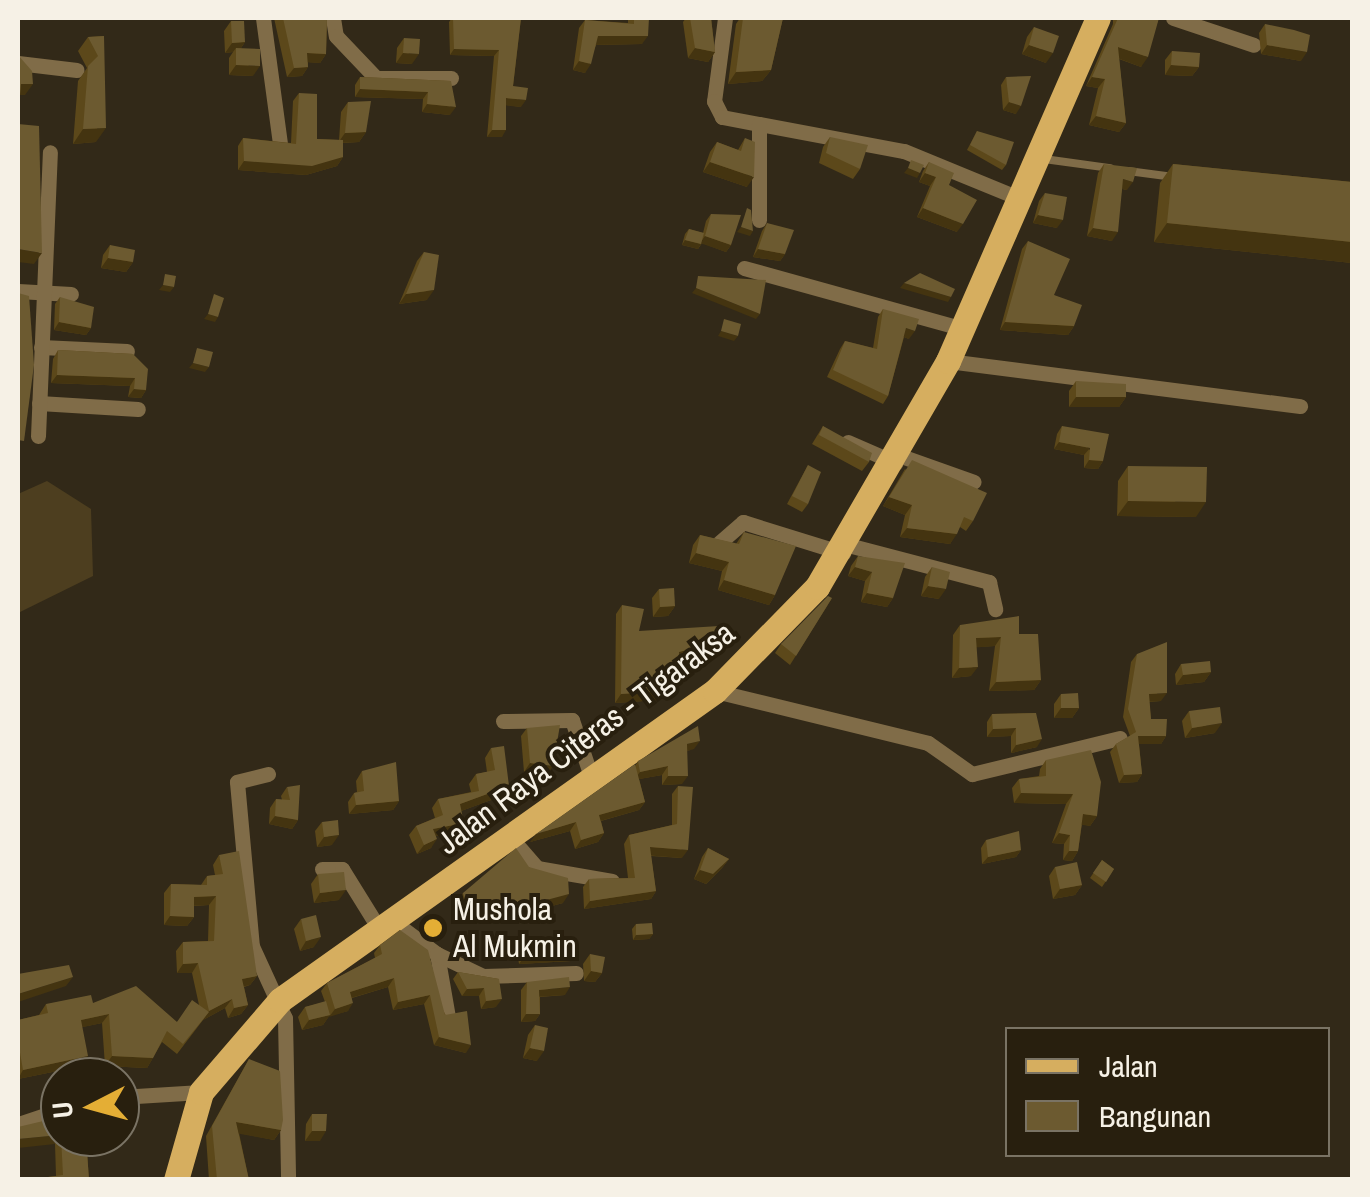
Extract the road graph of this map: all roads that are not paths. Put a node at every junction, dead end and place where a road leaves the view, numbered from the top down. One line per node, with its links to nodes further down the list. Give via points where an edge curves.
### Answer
1 (263, 18): 11 (street)
2 (334, 18): 9 (street, via 337,36 376,78)
3 (725, 18): 10 (street, via 714,106 722,118)
4 (1098, 18): 13 (main road, Jalan Raya Citeras - Tigaraksa)
5 (1173, 18): 6 (street)
6 (1254, 45)
7 (18, 63): 8 (street)
8 (77, 70)
9 (451, 78)
10 (758, 124): 15 (street, via 904,151); 16 (street)
11 (280, 143)
12 (50, 152): 19 (street)
13 (1035, 157): 14 (lane); 15 (main road, Jalan Raya Citeras - Tigaraksa)
14 (1190, 180)
15 (1016, 196): 21 (main road, Jalan Raya Citeras - Tigaraksa)
16 (759, 220)
17 (744, 268): 21 (street)
18 (18, 291): 19 (street)
19 (45, 292): 20 (street); 22 (street)
20 (71, 294)
21 (961, 328): 24 (main road, Jalan Raya Citeras - Tigaraksa)
22 (41, 347): 23 (street); 25 (street)
23 (127, 351)
24 (948, 361): 26 (street); 30 (main road, Jalan Raya Citeras - Tigaraksa)
25 (39, 404): 27 (street); 28 (street)
26 (1300, 406)
27 (138, 408)
28 (38, 436)
29 (844, 440): 30 (street)
30 (898, 459): 31 (street); 33 (main road, Jalan Raya Citeras - Tigaraksa)
31 (974, 482)
32 (719, 543): 33 (street, via 743,522)
33 (845, 549): 34 (street, via 989,582); 35 (main road, Jalan Raya Citeras - Tigaraksa, via 784,628)
34 (996, 609)
35 (715, 691): 37 (street, via 928,743 972,774); 39 (main road, Jalan Raya Citeras - Tigaraksa)
36 (503, 721): 39 (street, via 572,720)
37 (1120, 738)
38 (268, 774): 46 (street, via 237,782 252,946)
39 (592, 779): 40 (main road, Jalan Raya Citeras - Tigaraksa)
40 (511, 838): 42 (street, via 538,868); 43 (main road, Jalan Raya Citeras - Tigaraksa)
41 (322, 869): 43 (street, via 342,869)
42 (612, 880)
43 (384, 923): 44 (street); 46 (main road, Jalan Raya Citeras - Tigaraksa)
44 (437, 954): 45 (street, via 483,976); 47 (street)
45 (576, 973)
46 (280, 1000): 48 (main road, Jalan Raya Citeras - Tigaraksa); 51 (street)
47 (448, 1018)
48 (201, 1092): 49 (street); 50 (main road, Jalan Raya Citeras - Tigaraksa)
49 (140, 1097)
50 (176, 1180)
51 (288, 1180)

